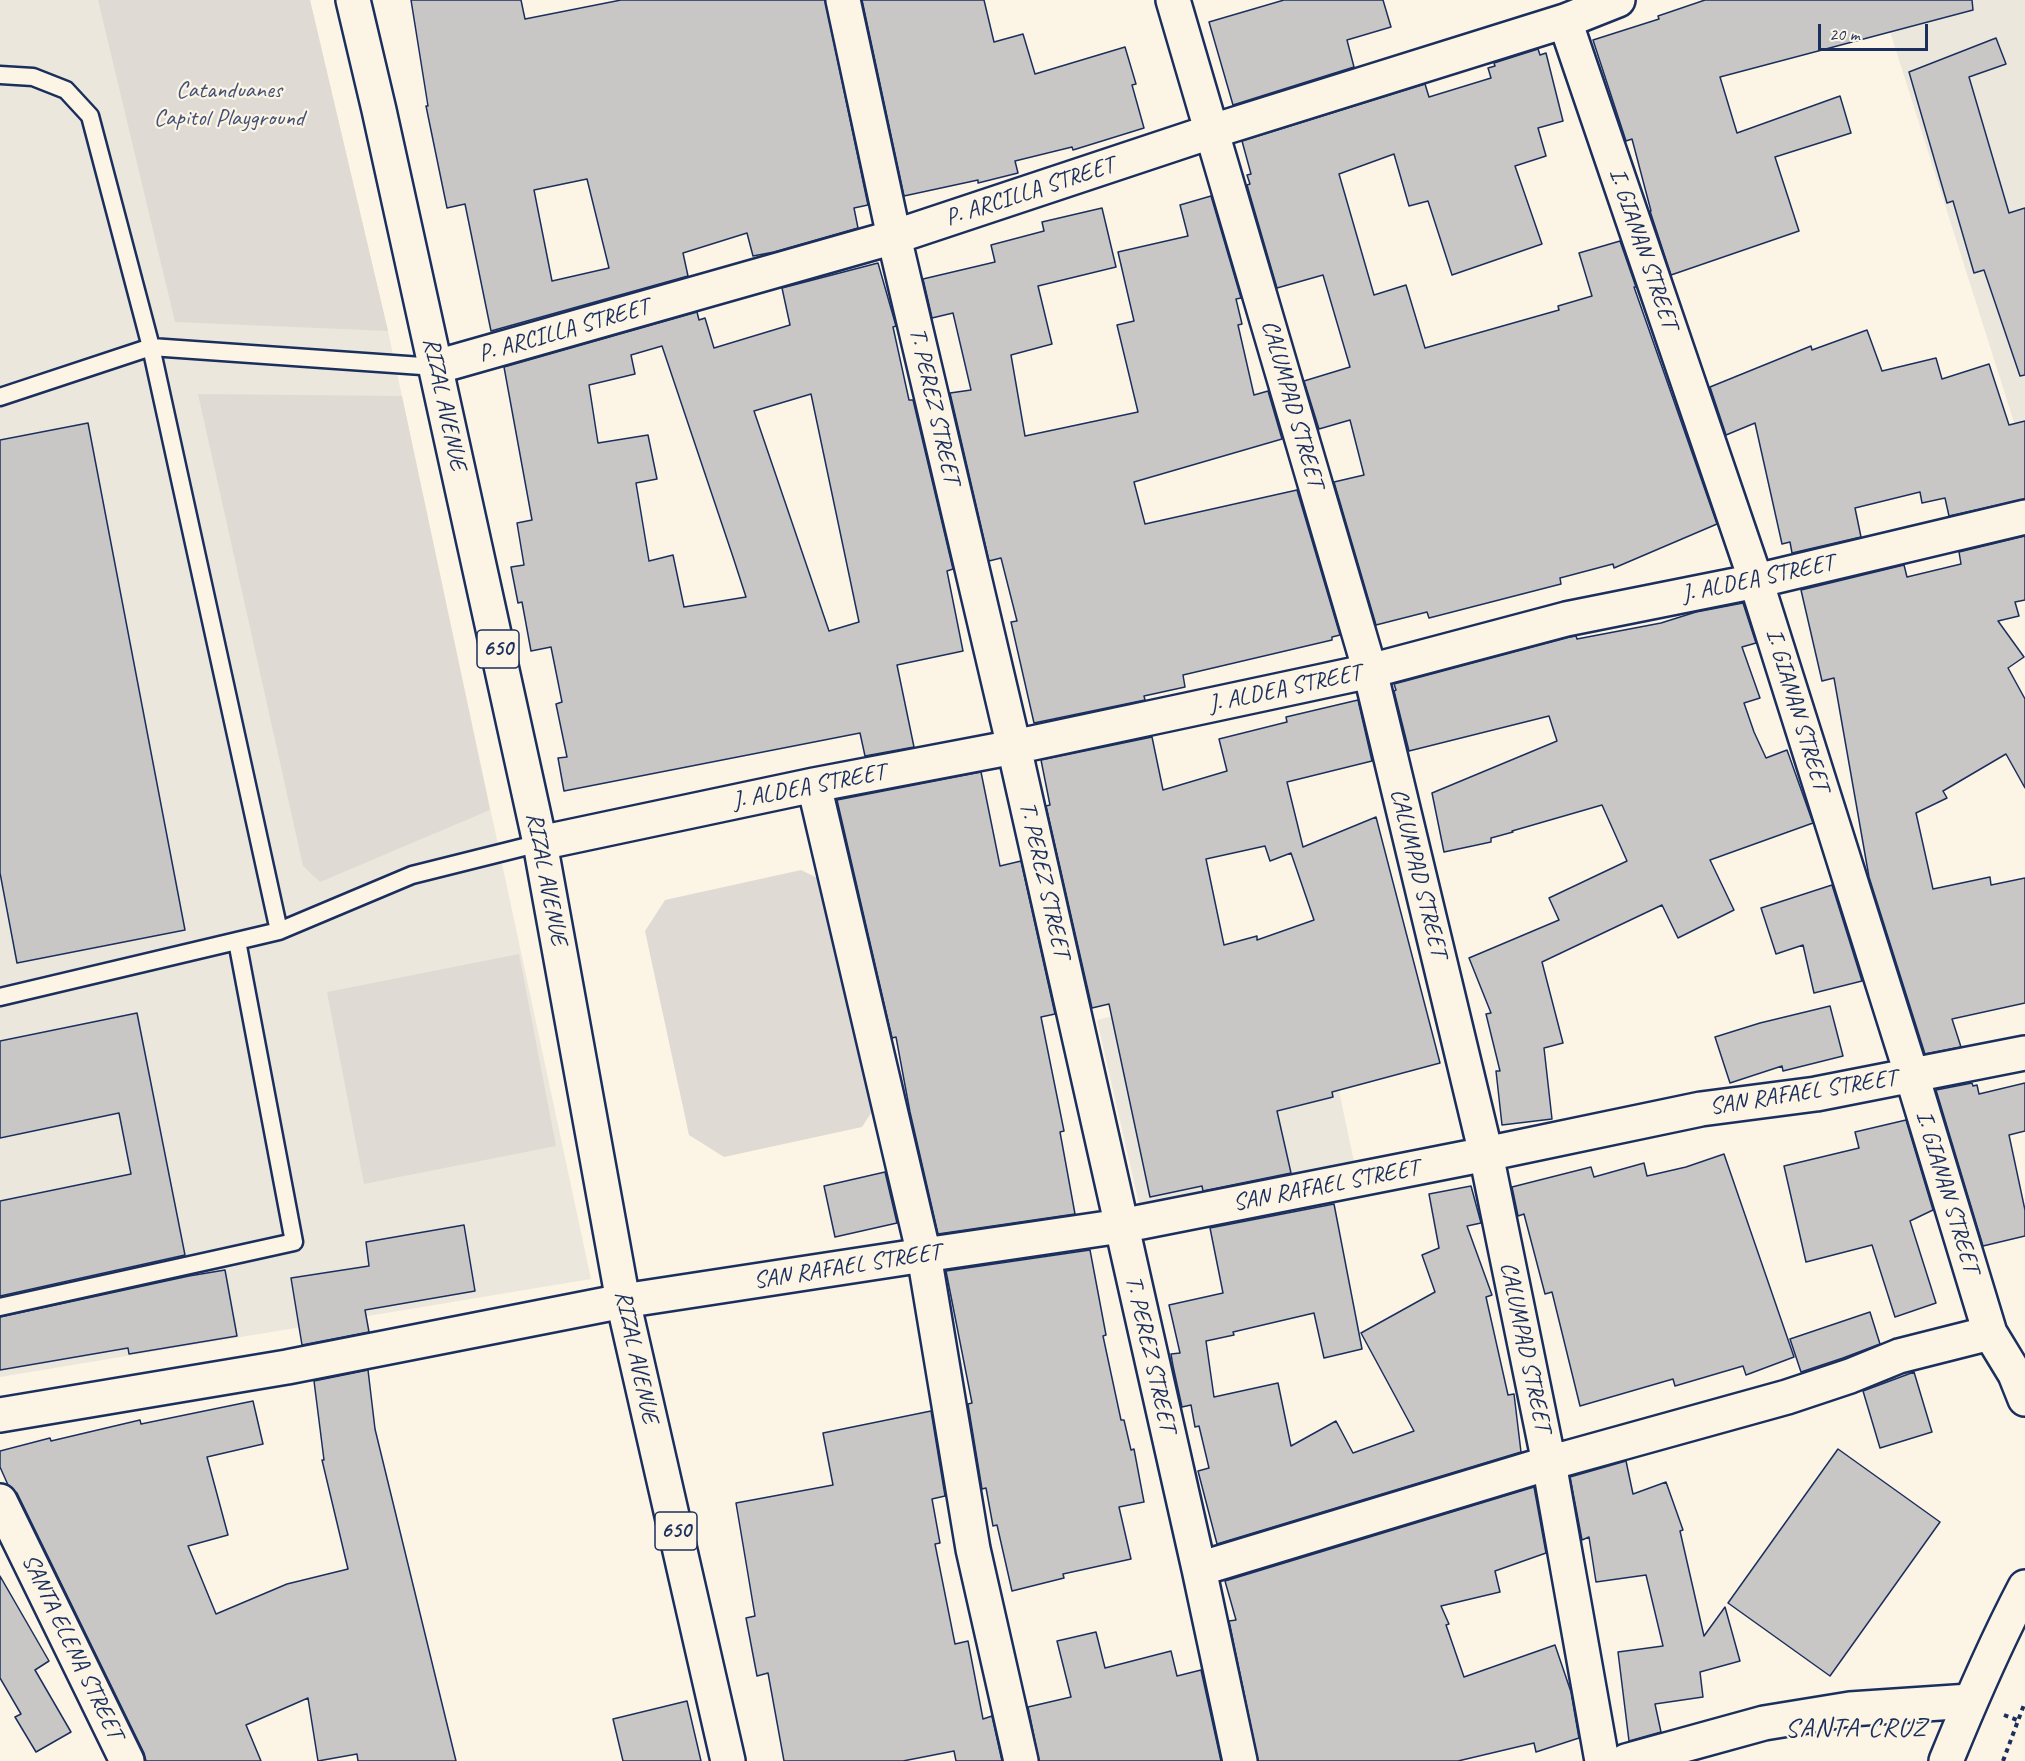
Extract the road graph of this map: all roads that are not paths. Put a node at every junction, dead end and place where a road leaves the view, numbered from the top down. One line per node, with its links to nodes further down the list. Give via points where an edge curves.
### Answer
1 (353, 0): 10 (street, RIZAL AVENUE / 650)
2 (843, 0): 8 (street, T. PEREZ STREET)
3 (1173, 0): 7 (street, CALUMPAD STREET)
4 (1618, 0): 5 (street, P. ARCILLA STREET)
5 (1565, 21): 7 (street, P. ARCILLA STREET); 13 (street, I. GIANAN STREET)
6 (0, 75): 9 (lane, via 33,77 66,90 90,116)
7 (1213, 131): 8 (street, P. ARCILLA STREET); 14 (street, CALUMPAD STREET)
8 (894, 237): 10 (street, P. ARCILLA STREET); 15 (street, T. PEREZ STREET)
9 (151, 347): 10 (lane); 11 (lane); 18 (lane)
10 (436, 367): 17 (street, RIZAL AVENUE / 650)
11 (0, 397)
12 (2025, 516): 13 (street, J. ALDEA STREET)
13 (1756, 580): 14 (street, J. ALDEA STREET, via 1566,619); 22 (street, I. GIANAN STREET)
14 (1370, 671): 15 (street, J. ALDEA STREET); 23 (street, CALUMPAD STREET)
15 (1014, 747): 16 (street, J. ALDEA STREET); 24 (street, T. PEREZ STREET)
16 (814, 785): 17 (street, J. ALDEA STREET); 25 (street)
17 (540, 843): 18 (lane, via 412,875); 26 (street, RIZAL AVENUE / 650)
18 (279, 931): 19 (lane)
19 (237, 941): 20 (lane); 27 (lane, via 294,1242)
20 (0, 997)
21 (2025, 1053): 22 (street, SAN RAFAEL STREET)
22 (1912, 1076): 23 (street, SAN RAFAEL STREET, via 1701,1109); 28 (street, I. GIANAN STREET)
23 (1486, 1154): 24 (street, SAN RAFAEL STREET); 31 (street, CALUMPAD STREET)
24 (1121, 1226): 25 (street, SAN RAFAEL STREET); 33 (street, T. PEREZ STREET)
25 (924, 1255): 26 (street, SAN RAFAEL STREET); 38 (street, via 973,1549)
26 (623, 1301): 30 (street, SAN RAFAEL STREET, via 287,1366); 37 (street, RIZAL AVENUE / 650)
27 (0, 1307)
28 (1990, 1333): 29 (street, I. GIANAN STREET); 31 (street, via 1899,1356 1788,1397)
29 (2025, 1399)
30 (0, 1415)
31 (1549, 1463): 33 (street); 40 (street, CALUMPAD STREET)
32 (0, 1501): 36 (street, SANTA ELENA STREET)
33 (1199, 1569): 39 (street, T. PEREZ STREET)
34 (2025, 1587): 35 (street)
35 (1970, 1701): 41 (street, via 1850,1709 1764,1724); 42 (street)
36 (127, 1761)
37 (728, 1761)
38 (1021, 1761)
39 (1240, 1761)
40 (1602, 1761)
41 (1626, 1761)
42 (1946, 1761)

